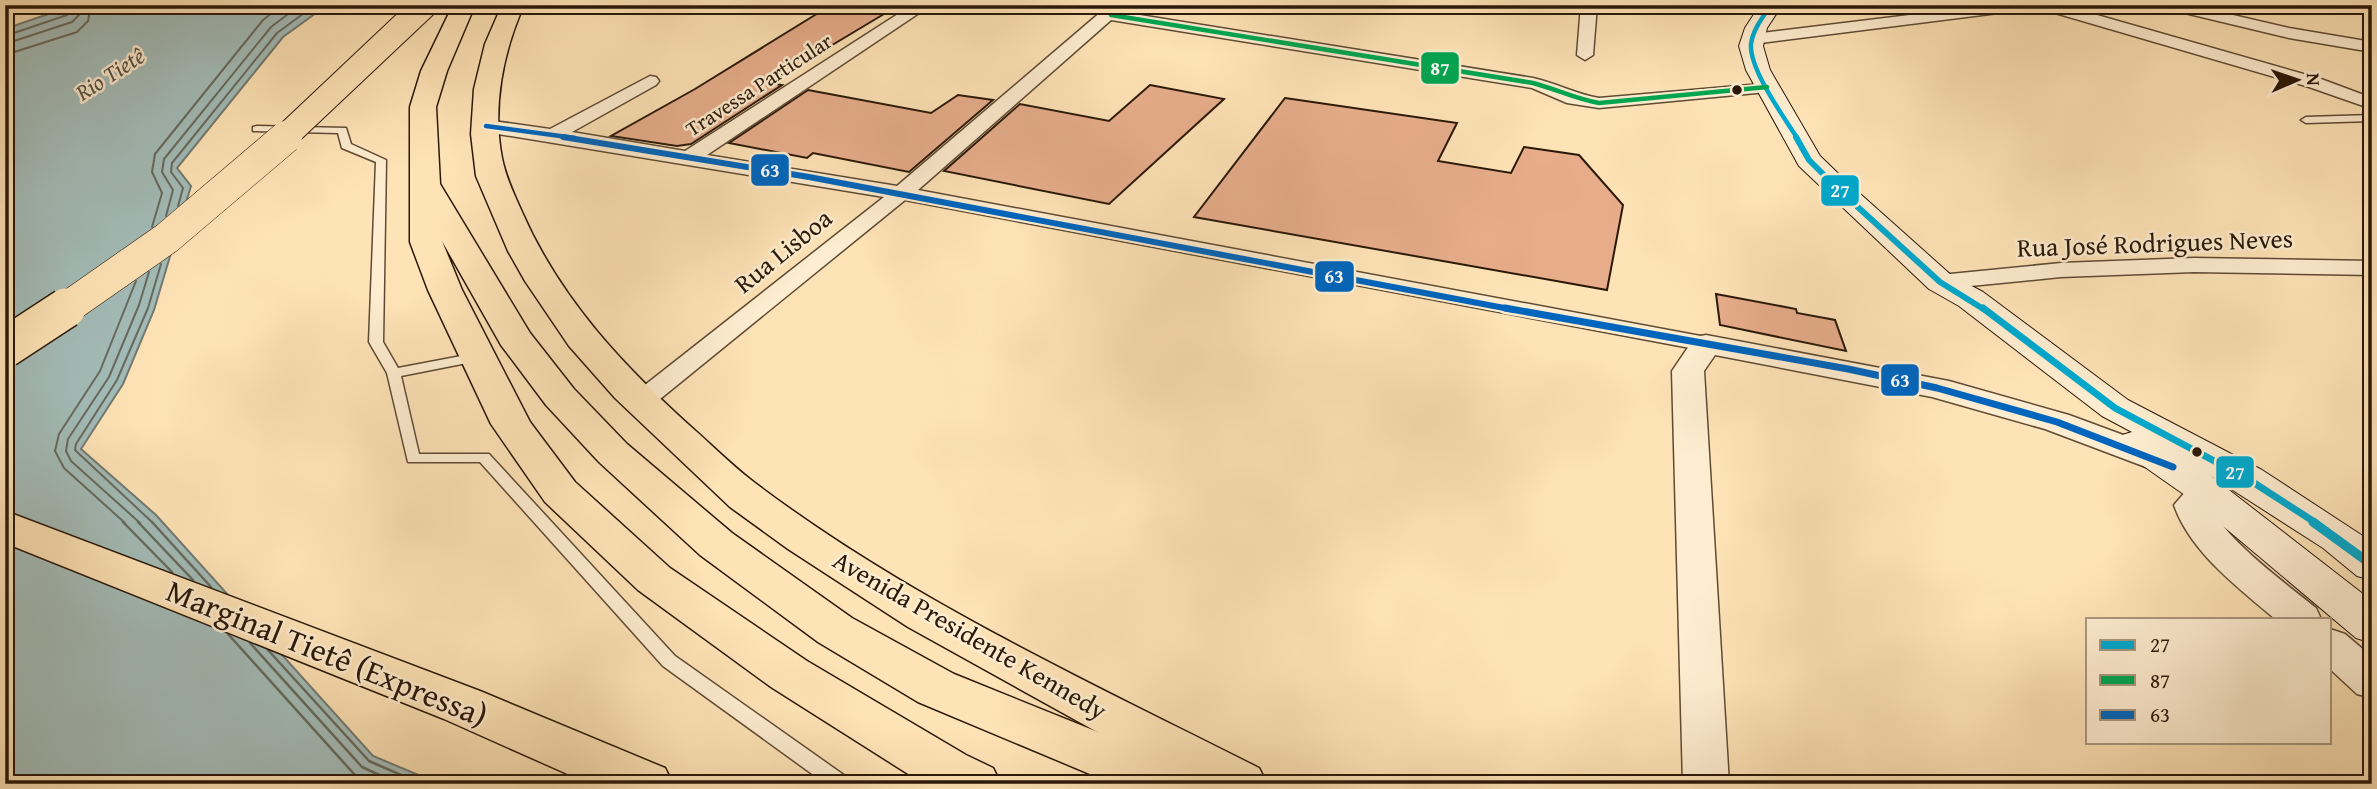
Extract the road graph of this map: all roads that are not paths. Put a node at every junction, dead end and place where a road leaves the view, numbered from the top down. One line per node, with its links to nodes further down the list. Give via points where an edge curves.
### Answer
1 (425, 5): 28 (highway, bridge, via 188,222)
2 (464, 5): 23 (highway, via 423,107)
3 (513, 5): 19 (highway, Avenida Presidente Kennedy, via 491,61)
4 (923, 5): 22 (street, Travessa Particular)
5 (1589, 5): 13 (street)
6 (1771, 5): 11 (main road)
7 (2034, 5): 11 (street)
8 (2044, 5): 16 (street, via 2315,83)
9 (2169, 5): 12 (street)
10 (1115, 10): 15 (street, via 1533,83 1590,102); 24 (street, Rua Lisboa)
11 (1753, 39): 15 (main road, via 1751,46)
12 (2372, 47)
13 (1585, 55)
14 (650, 81): 21 (street)
15 (1767, 88): 26 (main road, via 1809,160)
16 (2372, 104)
17 (2372, 118): 18 (lane)
18 (2305, 120)
19 (486, 126): 21 (street); 31 (highway, Avenida Presidente Kennedy, via 491,175 543,286)
20 (257, 129): 30 (lane, via 342,130 346,146 381,160 376,342)
21 (553, 135): 22 (street)
22 (690, 157): 24 (street)
23 (425, 185): 29 (highway, via 426,242); 43 (highway, via 514,337 560,397 613,453 716,544 835,631 936,688 1128,767)
24 (899, 193): 27 (street); 31 (street, Rua Lisboa)
25 (2372, 268): 26 (street, Rua José Rodrigues Neves, via 2194,265 2060,270)
26 (1940, 282): 32 (main road, via 1949,301 2083,411); 35 (main road, via 1971,299 2115,408 2248,479)
27 (1706, 344): 32 (street, via 1937,388 2057,422); 45 (street, via 1688,371)
28 (5, 348)
29 (478, 357): 30 (lane); 42 (highway, via 511,424 560,492 654,579 789,674)
30 (394, 373): 41 (lane, via 413,459 484,457 669,662)
31 (639, 402): 44 (highway, Avenida Presidente Kennedy, via 743,495 864,580)
32 (2173, 467): 33 (main road)
33 (2206, 491): 36 (street, via 2193,505 2196,518 2227,553); 37 (main road)
34 (5, 526): 40 (highway, Marginal Tietê (Expressa), via 462,705)
35 (2372, 565)
36 (2300, 618)
37 (2372, 626)
38 (2332, 647): 39 (street)
39 (2372, 682)
40 (646, 784)
41 (841, 784)
42 (974, 784)
43 (1196, 784)
44 (1240, 784)
45 (1706, 784)

